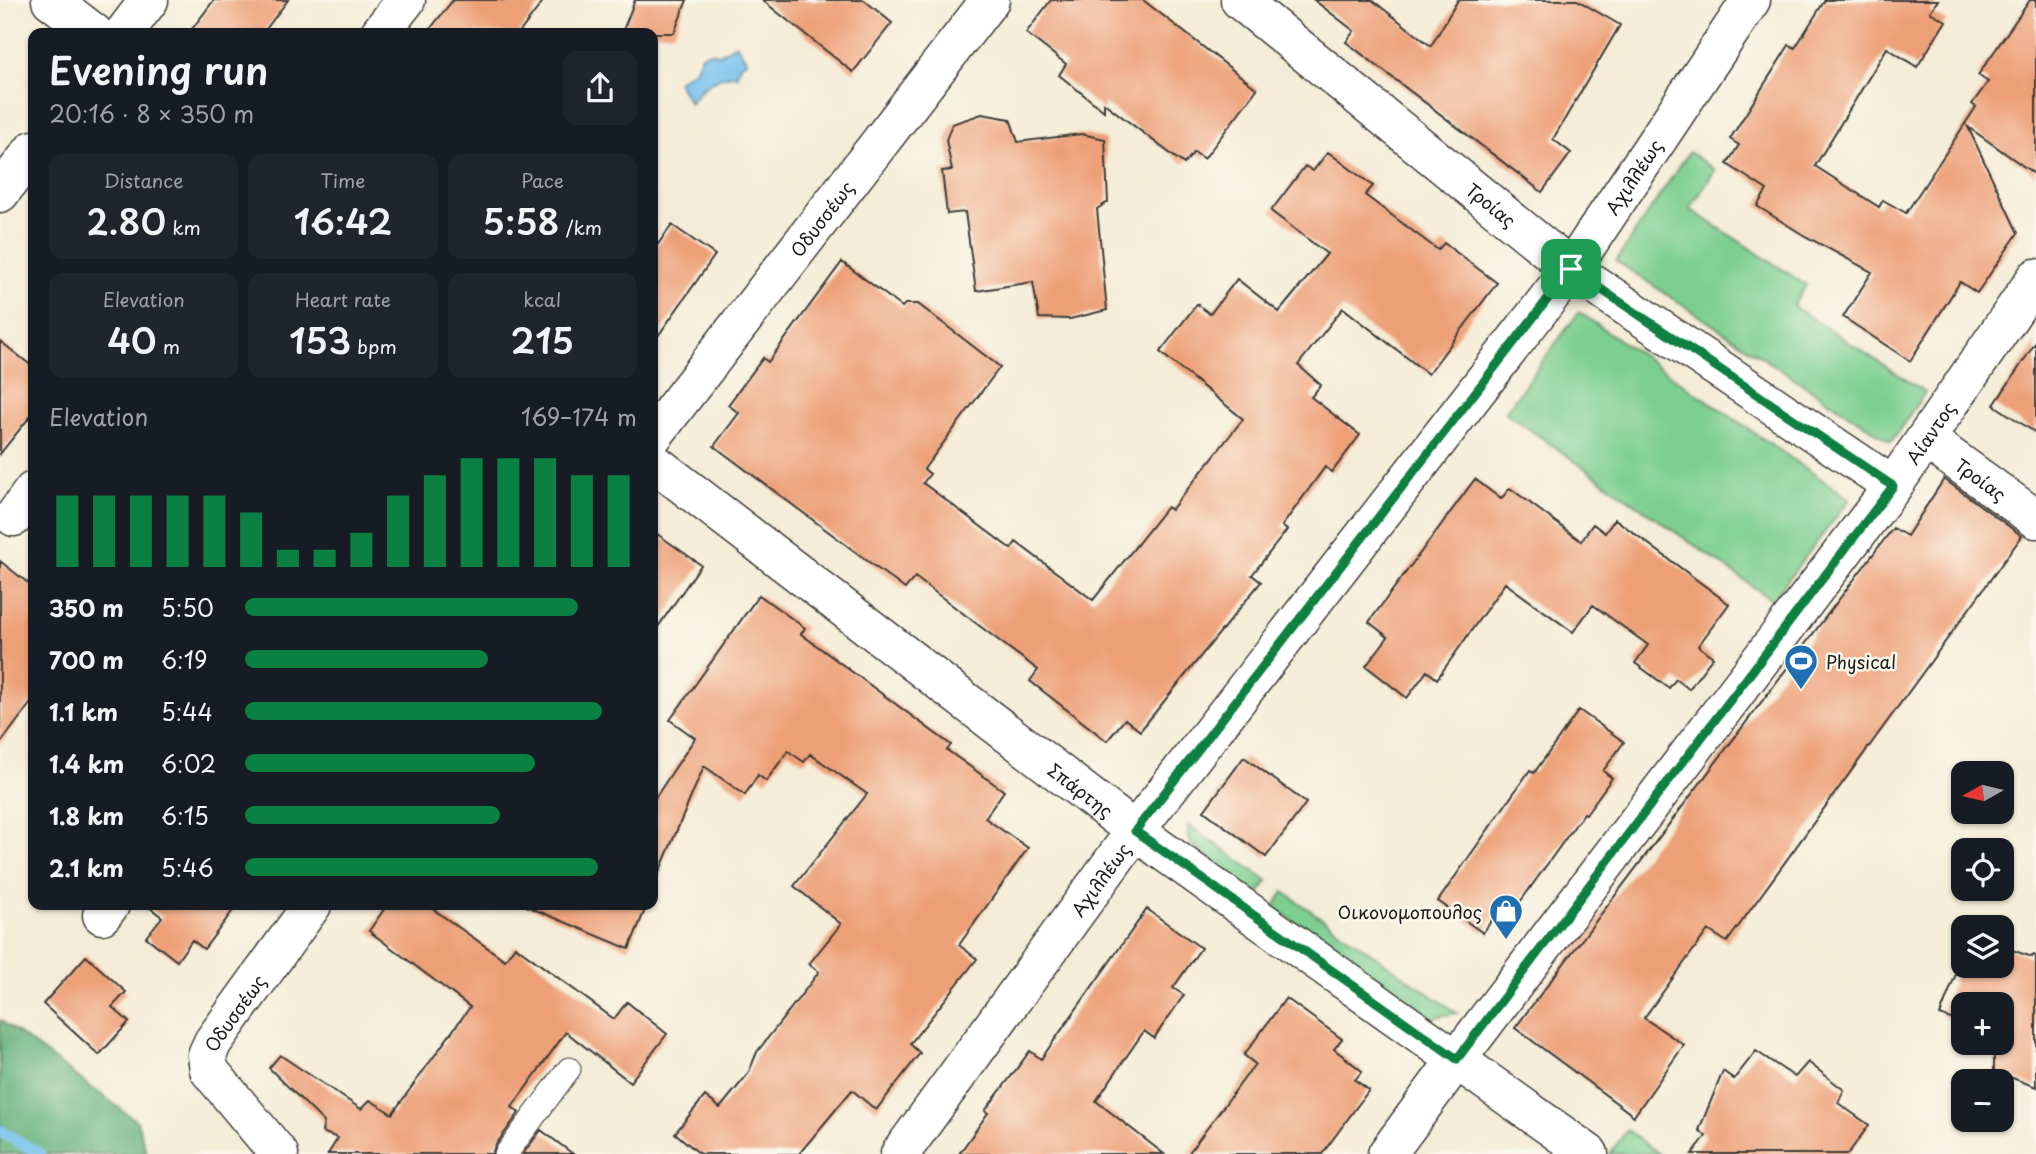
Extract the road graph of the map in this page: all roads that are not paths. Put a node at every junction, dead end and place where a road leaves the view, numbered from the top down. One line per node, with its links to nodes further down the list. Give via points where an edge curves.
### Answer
1 (51, 0): 7 (street)
2 (149, 0): 8 (street)
3 (406, 0): 9 (street)
4 (989, 0): 14 (street, Οδυσσέως)
5 (1240, 0): 12 (street, Τροίας)
6 (1751, 0): 12 (street, Αχιλλέως)
7 (87, 28)
8 (128, 28)
9 (384, 28)
10 (28, 157): 11 (street)
11 (0, 193)
12 (1571, 269): 17 (street, Τροίας); 19 (street, Αχιλλέως)
13 (2036, 278): 15 (street, Αίαντος)
14 (658, 430)
15 (1926, 439): 17 (street, Αίαντος); 18 (street, Τροίας)
16 (658, 466): 19 (street, Σπάρτης)
17 (1893, 486): 21 (street, Αίαντος)
18 (2036, 519)
19 (1135, 831): 21 (street, Σπάρτης); 25 (street, Αχιλλέως)
20 (308, 910): 23 (street, Οδυσσέως, via 206,1055 209,1070)
21 (1457, 1059): 26 (street, Αίαντος); 27 (street, Σπάρτης)
22 (569, 1069): 24 (lane)
23 (279, 1154)
24 (506, 1154)
25 (900, 1154)
26 (1387, 1154)
27 (1589, 1154)

